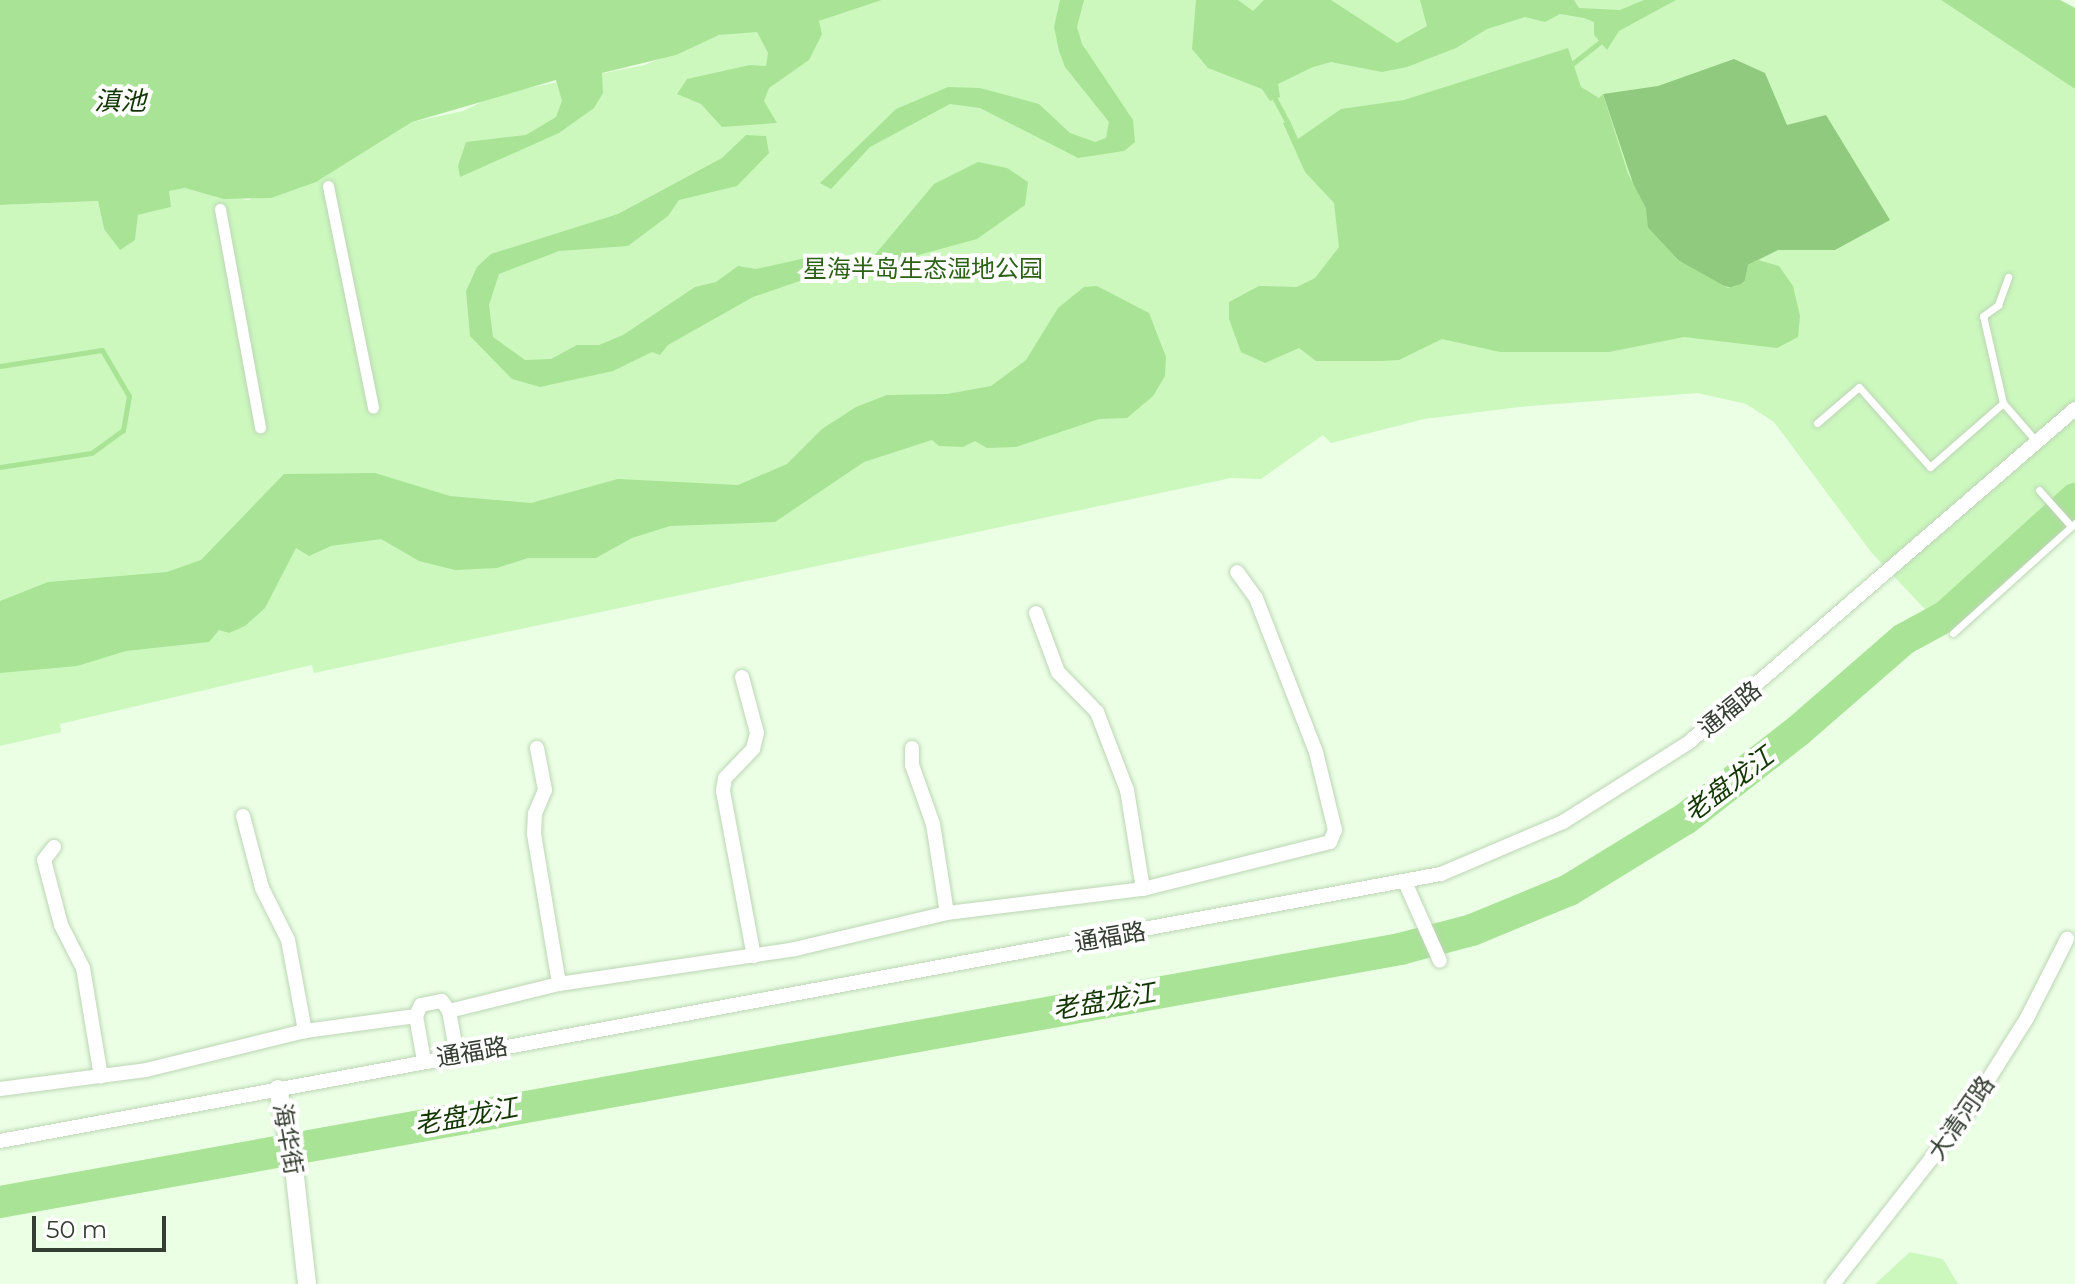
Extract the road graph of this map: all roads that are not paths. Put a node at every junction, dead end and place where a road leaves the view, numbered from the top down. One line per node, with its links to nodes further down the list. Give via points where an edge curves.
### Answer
1 (328, 186): 5 (street)
2 (220, 209): 8 (street)
3 (2008, 277): 4 (lane, via 1998,305 1983,316)
4 (2003, 403): 7 (lane, via 1930,467 1859,387); 9 (lane)
5 (373, 407)
6 (2075, 409): 9 (street, 通福路)
7 (1817, 423)
8 (260, 427)
9 (2037, 442): 20 (street, 通福路, via 1688,743 1563,822 1441,874)
10 (2039, 490): 11 (lane)
11 (2073, 524): 14 (lane)
12 (1237, 572): 21 (street, via 1256,598 1316,752 1335,830 1330,842 1315,848)
13 (1036, 613): 21 (street, via 1058,672 1097,712 1127,790)
14 (1953, 633)
15 (742, 677): 24 (street, via 757,733 753,749 725,778 723,791)
16 (537, 748): 26 (street, via 545,790 534,834)
17 (912, 748): 22 (street, via 920,792 933,824)
18 (243, 816): 29 (street, via 262,888 288,940)
19 (54, 847): 32 (street, via 44,860 61,925 83,968)
20 (1405, 882): 25 (street); 30 (street, 通福路)
21 (1143, 889): 22 (street)
22 (947, 913): 24 (street)
23 (2067, 939): 37 (street, 大清河路, via 2027,1018 1968,1112)
24 (754, 956): 26 (street)
25 (1440, 961)
26 (559, 984): 27 (street)
27 (449, 1011): 28 (street, via 442,1001 421,1005); 30 (street)
28 (416, 1016): 29 (street); 31 (street)
29 (305, 1031): 32 (street)
30 (457, 1055): 31 (street, 通福路)
31 (424, 1061): 34 (street, 通福路)
32 (101, 1077): 33 (street)
33 (0, 1089)
34 (278, 1089): 35 (street, 通福路); 36 (street, 海华街, via 294,1168)
35 (0, 1141)
36 (307, 1284)
37 (1833, 1284)

